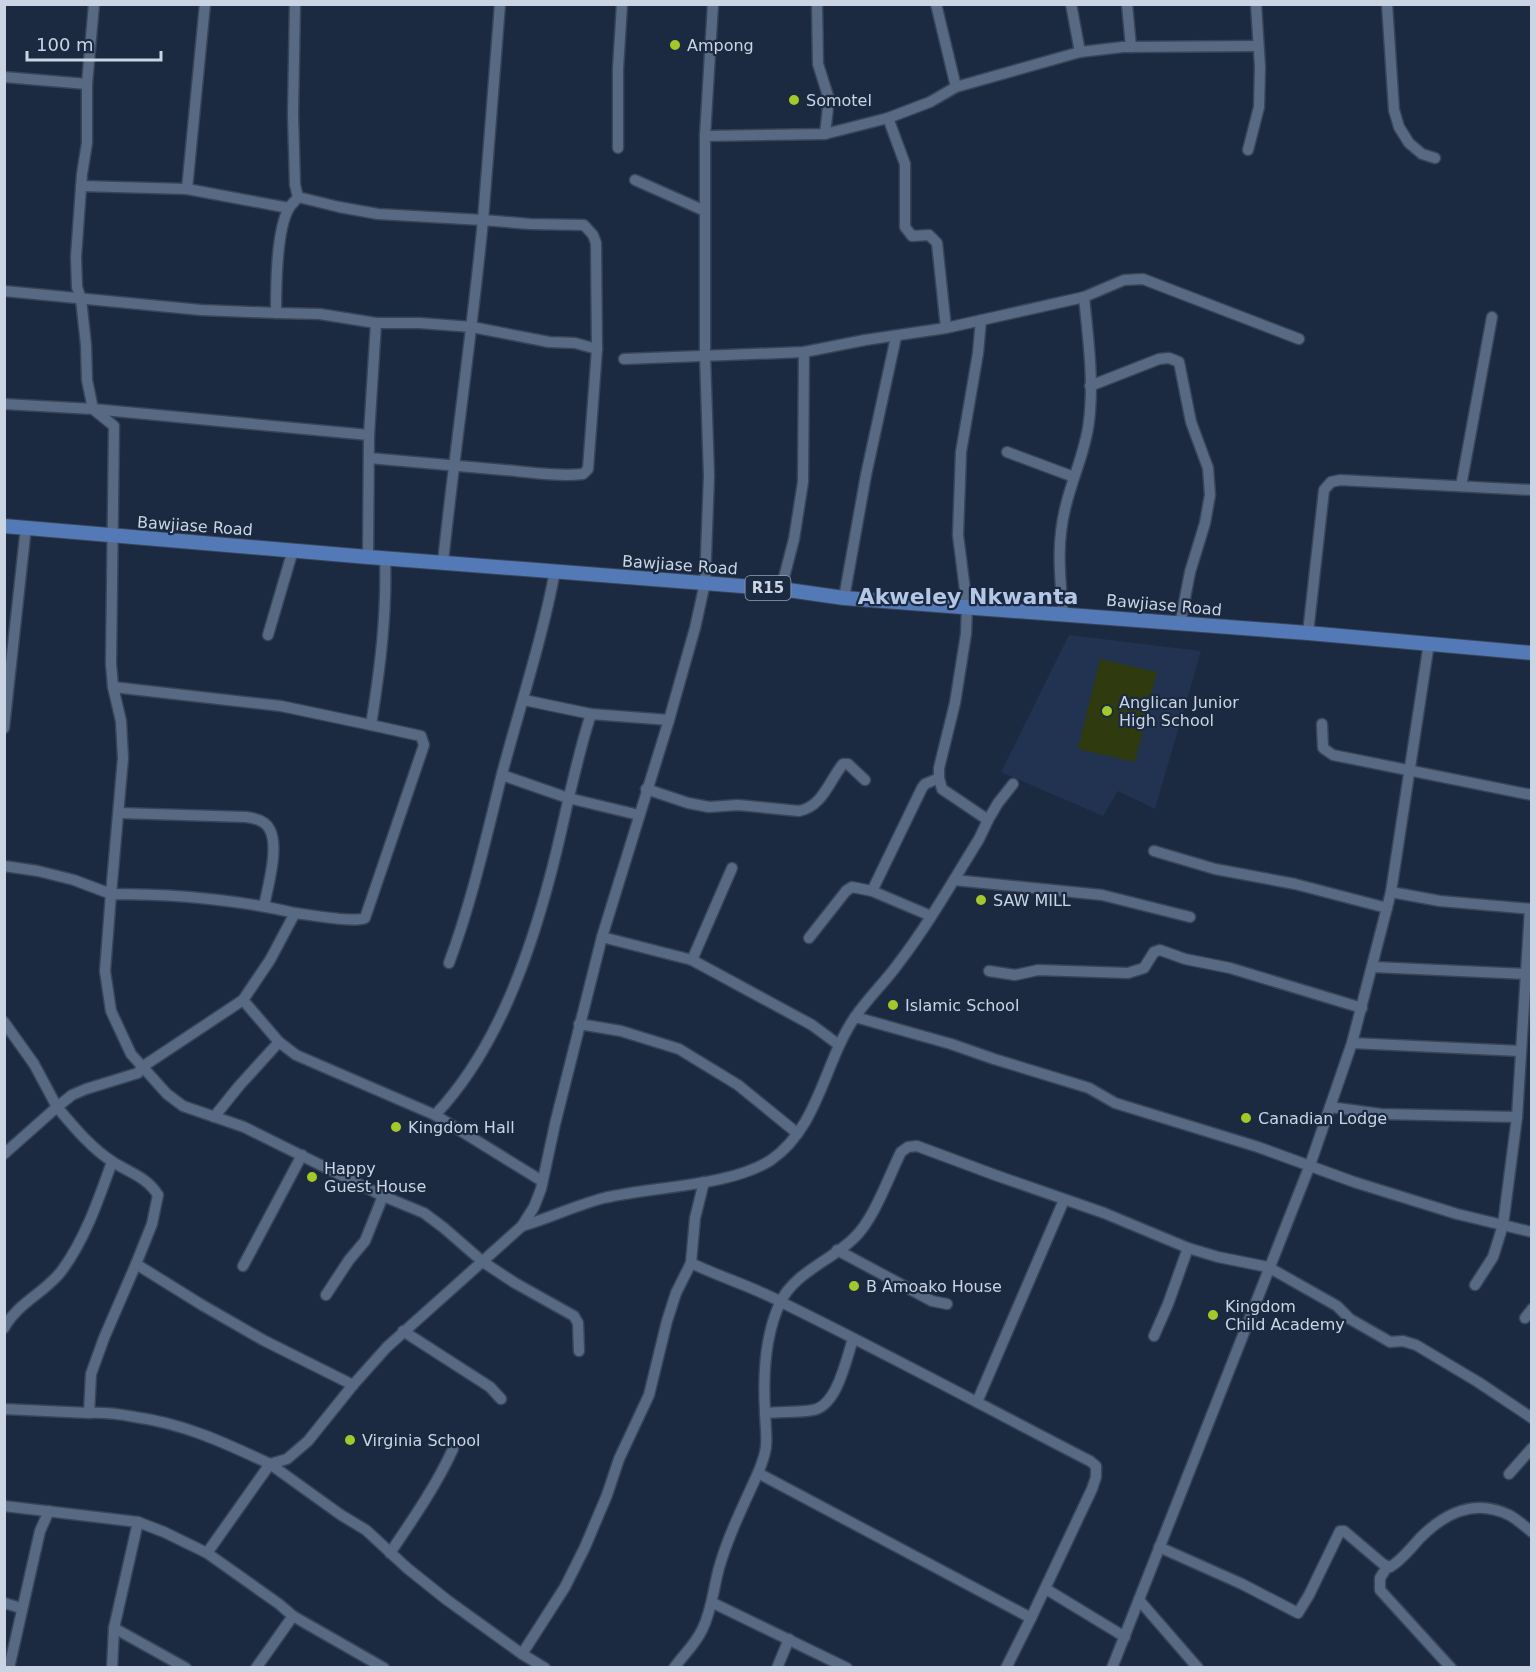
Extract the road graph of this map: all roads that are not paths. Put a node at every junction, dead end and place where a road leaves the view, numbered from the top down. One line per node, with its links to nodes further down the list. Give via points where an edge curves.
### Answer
1 (94, 4): 17 (street)
2 (205, 4): 27 (street)
3 (295, 4): 28 (street, via 293,114)
4 (500, 4): 31 (street)
5 (622, 4): 22 (street)
6 (713, 4): 21 (street)
7 (817, 4): 20 (street, via 819,64 829,99)
8 (936, 4): 18 (street)
9 (1071, 4): 15 (street)
10 (1127, 4): 14 (street)
11 (1256, 4): 13 (street)
12 (1387, 4): 24 (street, via 1394,110 1399,127 1409,143 1422,154)
13 (1258, 46): 14 (street); 23 (street, via 1259,107)
14 (1131, 47): 15 (street)
15 (1080, 52): 18 (street)
16 (4, 77): 17 (street)
17 (87, 84): 26 (street, via 87,143)
18 (956, 87): 19 (street)
19 (888, 118): 20 (street); 40 (street, via 905,164 906,227 912,236 929,236 937,243)
20 (825, 134): 21 (street)
21 (705, 136): 30 (street)
22 (618, 148)
23 (1248, 150)
24 (1435, 158)
25 (635, 180): 30 (street)
26 (81, 186): 27 (street); 34 (street, via 76,257)
27 (187, 189): 29 (street)
28 (298, 197): 29 (street); 31 (street, via 378,214)
29 (289, 208): 35 (street, via 278,257)
30 (705, 211): 45 (street)
31 (483, 220): 39 (street); 43 (street, via 584,225 589,230 596,243)
32 (4, 291): 34 (street)
33 (1084, 297): 37 (street); 42 (street, via 1124,280 1143,279); 47 (street)
34 (81, 299): 35 (street); 49 (street)
35 (276, 313): 38 (street, via 321,314)
36 (1491, 317): 55 (street)
37 (981, 320): 40 (street); 68 (street, via 961,452 958,535)
38 (376, 323): 39 (street); 50 (street)
39 (472, 327): 43 (street); 53 (street)
40 (946, 328): 41 (street)
41 (896, 337): 44 (street); 67 (street)
42 (1299, 339)
43 (597, 349): 53 (street, via 588,469 583,474)
44 (804, 352): 45 (street); 66 (street, via 803,482)
45 (705, 355): 46 (street); 65 (street, via 709,476)
46 (624, 359)
47 (1090, 386): 54 (street, via 1090,418); 70 (street, via 1159,359 1179,362 1191,422 1208,468 1210,495)
48 (4, 404): 49 (street)
49 (93, 409): 50 (street); 59 (street, via 114,426)
50 (369, 435): 52 (street)
51 (1008, 452): 54 (street)
52 (369, 459): 53 (street); 61 (street)
53 (453, 466): 63 (street)
54 (1074, 477): 69 (street, via 1058,551)
55 (1461, 486): 56 (street); 71 (street, via 1331,482 1324,490)
56 (1532, 490)
57 (4, 526): 58 (main road, Bawjiase Road / R15)
58 (26, 527): 59 (main road, Bawjiase Road / R15); 75 (street)
59 (112, 536): 60 (main road, Bawjiase Road / R15); 76 (street)
60 (293, 550): 61 (main road, Bawjiase Road / R15); 72 (street)
61 (368, 557): 62 (main road, Bawjiase Road / R15)
62 (385, 558): 63 (main road, Bawjiase Road / R15); 81 (street, via 386,594)
63 (443, 562): 64 (main road, Bawjiase Road / R15)
64 (555, 571): 65 (main road, Bawjiase Road / R15); 77 (street)
65 (705, 583): 66 (main road, Bawjiase Road / R15); 79 (street)
66 (781, 589): 67 (main road, Bawjiase Road / R15)
67 (844, 598): 68 (main road, Bawjiase Road / R15)
68 (967, 606): 69 (main road, Bawjiase Road / R15); 85 (street, via 955,703)
69 (1063, 614): 70 (main road, Bawjiase Road / R15)
70 (1180, 624): 71 (main road, Bawjiase Road / R15)
71 (1308, 633): 73 (main road, Bawjiase Road / R15)
72 (268, 635)
73 (1429, 643): 74 (main road, Bawjiase Road / R15); 83 (street)
74 (1532, 653)
75 (8, 655): 82 (street)
76 (113, 687): 81 (street, via 281,706); 91 (street, via 121,721 123,758)
77 (524, 700): 78 (street); 84 (street)
78 (591, 714): 79 (street); 90 (street)
79 (669, 720): 88 (street)
80 (1322, 724): 83 (street, via 1323,748 1327,752)
81 (371, 725): 104 (street, via 421,736 424,745 365,918 352,921)
82 (4, 728)
83 (1409, 771): 89 (street); 99 (street)
84 (502, 775): 90 (street); 110 (street, via 472,898)
85 (939, 778): 93 (street, via 942,789); 98 (street, via 922,788)
86 (865, 780): 88 (street, via 843,764 818,801 799,811 738,805 709,807)
87 (1013, 784): 93 (street)
88 (646, 789): 92 (street)
89 (1532, 795)
90 (568, 798): 92 (street); 126 (street, via 551,875 505,1008 480,1057)
91 (119, 813): 100 (street); 101 (street, via 246,817 264,823 271,830 274,856)
92 (639, 814): 107 (street)
93 (988, 820): 97 (street)
94 (1154, 851): 102 (street)
95 (4, 866): 100 (street, via 74,880)
96 (732, 868): 109 (street)
97 (954, 880): 105 (street); 106 (street, via 1102,895)
98 (872, 891): 105 (street); 108 (street, via 852,887 846,891)
99 (1391, 892): 102 (street); 103 (street, via 1440,901)
100 (111, 894): 101 (street, via 169,894); 123 (street, via 105,971 111,1011 131,1054)
101 (264, 906): 104 (street)
102 (1387, 908): 111 (street)
103 (1531, 909): 113 (street)
104 (295, 913): 114 (street)
105 (931, 916): 116 (street)
106 (1190, 917)
107 (602, 937): 109 (street); 118 (street)
108 (808, 938)
109 (692, 960): 121 (street, via 812,1025)
110 (449, 963)
111 (1372, 967): 113 (street); 115 (street)
112 (989, 971): 115 (street, via 1015,975 1038,970 1128,973 1144,968 1154,952 1160,950)
113 (1526, 974): 122 (street)
114 (243, 1000): 119 (street); 123 (street)
115 (1362, 1008): 120 (street)
116 (855, 1017): 121 (street); 133 (street, via 1089,1088 1115,1103)
117 (4, 1022): 124 (street, via 34,1064)
118 (579, 1024): 129 (street, via 621,1031 679,1049 738,1085); 134 (street)
119 (279, 1042): 126 (street, via 296,1055); 127 (street)
120 (1352, 1043): 122 (street); 125 (street)
121 (839, 1045): 129 (street, via 812,1109)
122 (1520, 1051): 128 (street)
123 (142, 1066): 124 (street, via 138,1073 86,1089); 127 (street, via 174,1100)
124 (57, 1107): 130 (street); 132 (street)
125 (1330, 1107): 128 (street, via 1381,1114); 133 (street)
126 (435, 1115): 134 (street)
127 (214, 1117): 131 (street)
128 (1516, 1117): 138 (street)
129 (797, 1133): 135 (street, via 770,1160)
130 (4, 1154)
131 (302, 1155): 136 (street); 146 (street)
132 (112, 1162): 145 (street, via 145,1180 158,1195 152,1224); 152 (street, via 94,1212 63,1269 25,1302)
133 (1310, 1165): 138 (street, via 1354,1182); 147 (street)
134 (542, 1181): 139 (street)
135 (704, 1182): 139 (street, via 603,1198); 144 (street, via 695,1218)
136 (383, 1196): 143 (street, via 424,1214); 149 (street, via 365,1241)
137 (1064, 1200): 141 (street); 142 (street, via 917,1146 908,1147 901,1152 863,1227); 159 (street)
138 (1503, 1225): 140 (street); 148 (street, via 1493,1257)
139 (522, 1226): 143 (street)
140 (1532, 1232)
141 (1188, 1248): 147 (street); 154 (street)
142 (837, 1250): 150 (street, via 793,1285); 151 (street, via 932,1301)
143 (483, 1262): 153 (street); 156 (street, via 574,1316)
144 (691, 1263): 150 (street); 187 (street, via 667,1321 649,1395 597,1519 565,1587)
145 (136, 1264): 157 (street, via 263,1340); 161 (street, via 91,1374)
146 (243, 1266)
147 (1268, 1268): 163 (street, via 1337,1306 1350,1319 1390,1342 1416,1345); 173 (street)
148 (1475, 1285)
149 (326, 1295)
150 (780, 1301): 155 (street); 162 (street, via 766,1359)
151 (947, 1304)
152 (4, 1328)
153 (403, 1331): 157 (street); 158 (street, via 490,1387)
154 (1154, 1336)
155 (853, 1339): 159 (street); 162 (street, via 828,1403 815,1410)
156 (579, 1352)
157 (353, 1385): 166 (street, via 308,1441 287,1459)
158 (501, 1399)
159 (976, 1402): 177 (street, via 1096,1466 1092,1489)
160 (4, 1409): 161 (street)
161 (89, 1413): 166 (street, via 180,1425)
162 (765, 1413): 167 (street, via 768,1443)
163 (1532, 1418)
164 (453, 1449): 175 (street, via 440,1477)
165 (1532, 1449): 168 (street)
166 (270, 1464): 174 (street); 175 (street, via 366,1530)
167 (758, 1473): 180 (street, via 719,1568); 183 (street)
168 (1509, 1474)
169 (4, 1506): 170 (street)
170 (49, 1511): 171 (street); 181 (street, via 40,1531)
171 (138, 1522): 174 (street); 184 (street)
172 (1532, 1532): 176 (street, via 1493,1509 1474,1508 1448,1514 1394,1565)
173 (1159, 1547): 176 (street, via 1298,1613 1340,1531); 178 (street)
174 (207, 1553): 182 (street)
175 (390, 1553): 187 (street)
176 (1387, 1567): 200 (street, via 1380,1578 1380,1590)
177 (1046, 1589): 183 (street); 185 (street)
178 (1139, 1600): 185 (street); 199 (street)
179 (4, 1603): 181 (street)
180 (713, 1603): 186 (street); 194 (street, via 702,1630)
181 (21, 1608): 188 (street)
182 (293, 1616): 191 (street); 192 (street)
183 (1031, 1618): 197 (street)
184 (114, 1628): 189 (street); 190 (street)
185 (1125, 1637): 198 (street)
186 (789, 1639): 195 (street); 196 (street)
187 (522, 1654): 193 (street)
188 (9, 1668)
189 (111, 1668)
190 (186, 1668)
191 (256, 1668)
192 (384, 1668)
193 (545, 1668)
194 (674, 1668)
195 (777, 1668)
196 (847, 1668)
197 (1006, 1668)
198 (1112, 1668)
199 (1198, 1668)
200 (1451, 1668)

